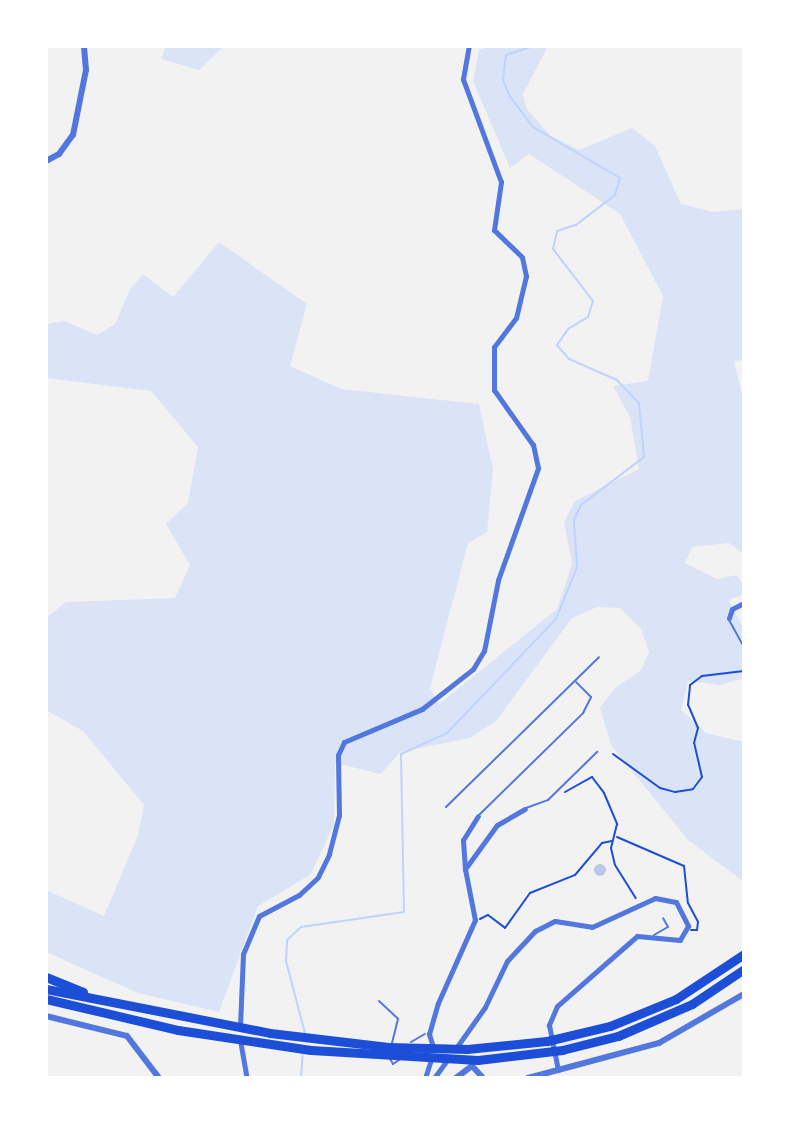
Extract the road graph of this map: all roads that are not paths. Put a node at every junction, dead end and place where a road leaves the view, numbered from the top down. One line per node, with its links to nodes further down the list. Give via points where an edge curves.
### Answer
1 (84, 46): 3 (street, via 86,70 73,135)
2 (469, 46): 30 (street, via 463,79 501,182 494,230 522,257 526,276 516,318 494,347 494,390 533,445 538,468 501,569 484,651 473,669 422,709 344,742 338,755 339,815 318,877 299,895 259,916 240,977 240,1049)
3 (46, 161)
4 (744, 603): 5 (street, via 732,609)
5 (729, 618): 6 (lane)
6 (744, 647)
7 (599, 657): 8 (lane)
8 (576, 682): 10 (lane); 12 (lane, via 591,697 583,713)
9 (597, 752): 11 (lane, via 548,800)
10 (446, 807)
11 (525, 809): 13 (street, via 497,825)
12 (478, 816): 13 (street, via 463,840)
13 (465, 869): 27 (street, via 475,920)
14 (663, 918): 15 (lane, via 668,927)
15 (653, 936): 28 (street, via 637,936 557,1006 549,1025); 32 (street, via 673,943 688,926 676,902 655,898 592,927 551,921 535,931 507,961 485,1007)
16 (744, 954): 23 (highway, via 689,992 642,1015 579,1034 503,1046 362,1045)
17 (744, 969): 26 (highway, via 692,1004 618,1036 499,1059 368,1057)
18 (46, 977): 23 (highway)
19 (46, 989): 23 (highway)
20 (744, 994): 28 (street, via 659,1043)
21 (46, 999): 26 (highway)
22 (379, 1001): 27 (lane, via 398,1019 388,1059 393,1064 399,1064 413,1038)
23 (120, 1006)
24 (46, 1007): 26 (highway)
25 (46, 1016): 29 (street, via 127,1036)
26 (110, 1016)
27 (429, 1034): 31 (street, via 434,1041)
28 (557, 1067): 35 (street)
29 (159, 1078)
30 (247, 1078)
31 (425, 1078)
32 (434, 1078)
33 (456, 1078): 34 (street, via 462,1068 472,1066)
34 (483, 1078)
35 (528, 1078)

